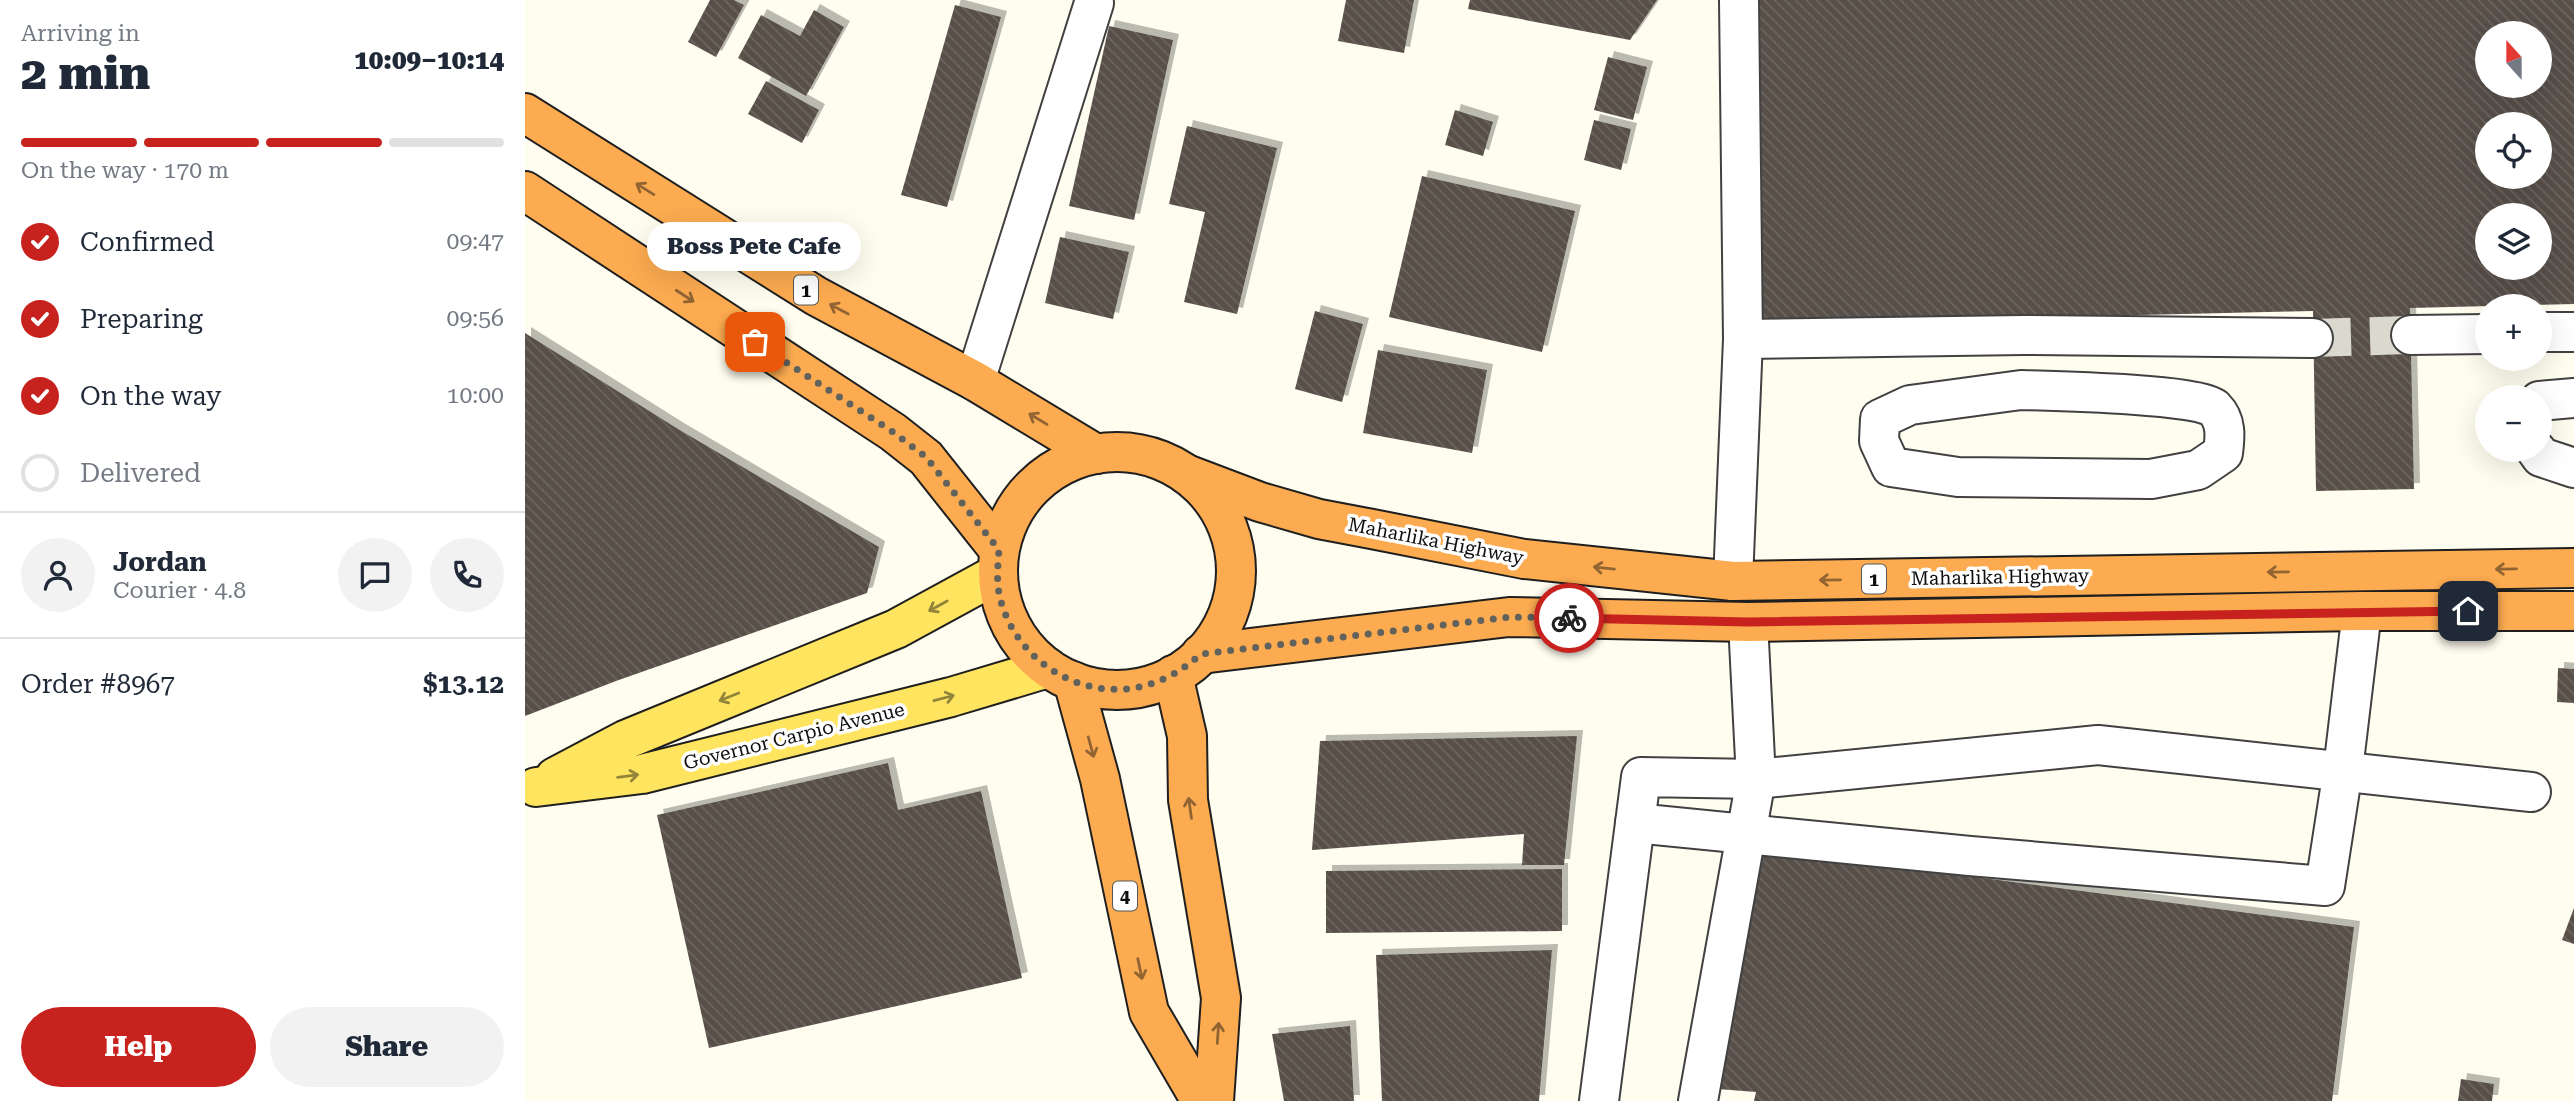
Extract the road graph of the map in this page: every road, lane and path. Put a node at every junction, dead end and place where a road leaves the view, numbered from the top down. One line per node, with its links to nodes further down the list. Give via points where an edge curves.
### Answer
1 (1739, 0): 11 (lane)
2 (1094, 3): 12 (lane)
3 (525, 113): 12 (highway, 1, one-way to 3, via 816,296)
4 (525, 191): 20 (highway, one-way to 20, via 926,457)
5 (2552, 332): 6 (lane)
6 (2574, 332)
7 (2475, 334): 9 (lane)
8 (2024, 335): 10 (lane); 11 (lane); 13 (lane)
9 (2411, 335)
10 (2313, 338)
11 (1743, 339): 22 (lane)
12 (975, 381): 16 (highway, 1, one-way to 12)
13 (2021, 390): 13 (lane, via 1910,405 1880,419 1879,441 1891,467 1958,477 2151,479 2198,470 2223,453 2222,418 2211,406 2160,397)
14 (2574, 398): 15 (lane)
15 (2552, 400)
16 (1096, 454): 19 (highway, 1, via 1146,456); 20 (highway, 1, via 1061,466 1032,488 1010,519)
17 (2552, 461): 18 (lane)
18 (2574, 468)
19 (1186, 474): 22 (highway, Maharlika Highway / 1, one-way to 19, via 1524,559 1319,519); 26 (highway, 1, via 1221,513 1236,569 1228,614 1218,633)
20 (998, 562): 27 (highway, via 1001,601 1010,624 1033,656); 30 (main road, Governor Carpio Avenue, one-way to 30, via 895,629 625,740)
21 (2574, 568): 22 (highway, Maharlika Highway / 1, one-way to 22)
22 (1733, 582)
23 (2362, 611): 24 (highway, 1); 25 (highway, 1); 28 (lane)
24 (2574, 611)
25 (1748, 622): 26 (highway, 1, via 1509,617); 29 (lane)
26 (1187, 665): 27 (highway, 1, via 1151,684 1123,689 1102,689); 35 (highway, one-way to 26, via 1221,998 1188,800)
27 (1060, 675): 30 (main road, Governor Carpio Avenue, one-way to 27, via 642,774 951,697); 34 (highway, 4, one-way to 34, via 1100,779 1149,1012)
28 (2343, 770): 29 (lane, via 2098,745); 31 (lane); 33 (lane, via 2325,886)
29 (1756, 779): 32 (lane, via 1641,777); 33 (lane)
30 (531, 789)
31 (2531, 792)
32 (1635, 823): 33 (lane); 36 (lane)
33 (1746, 834): 37 (lane)
34 (1202, 1101)
35 (1214, 1101)
36 (1599, 1101)
37 (1698, 1101)

